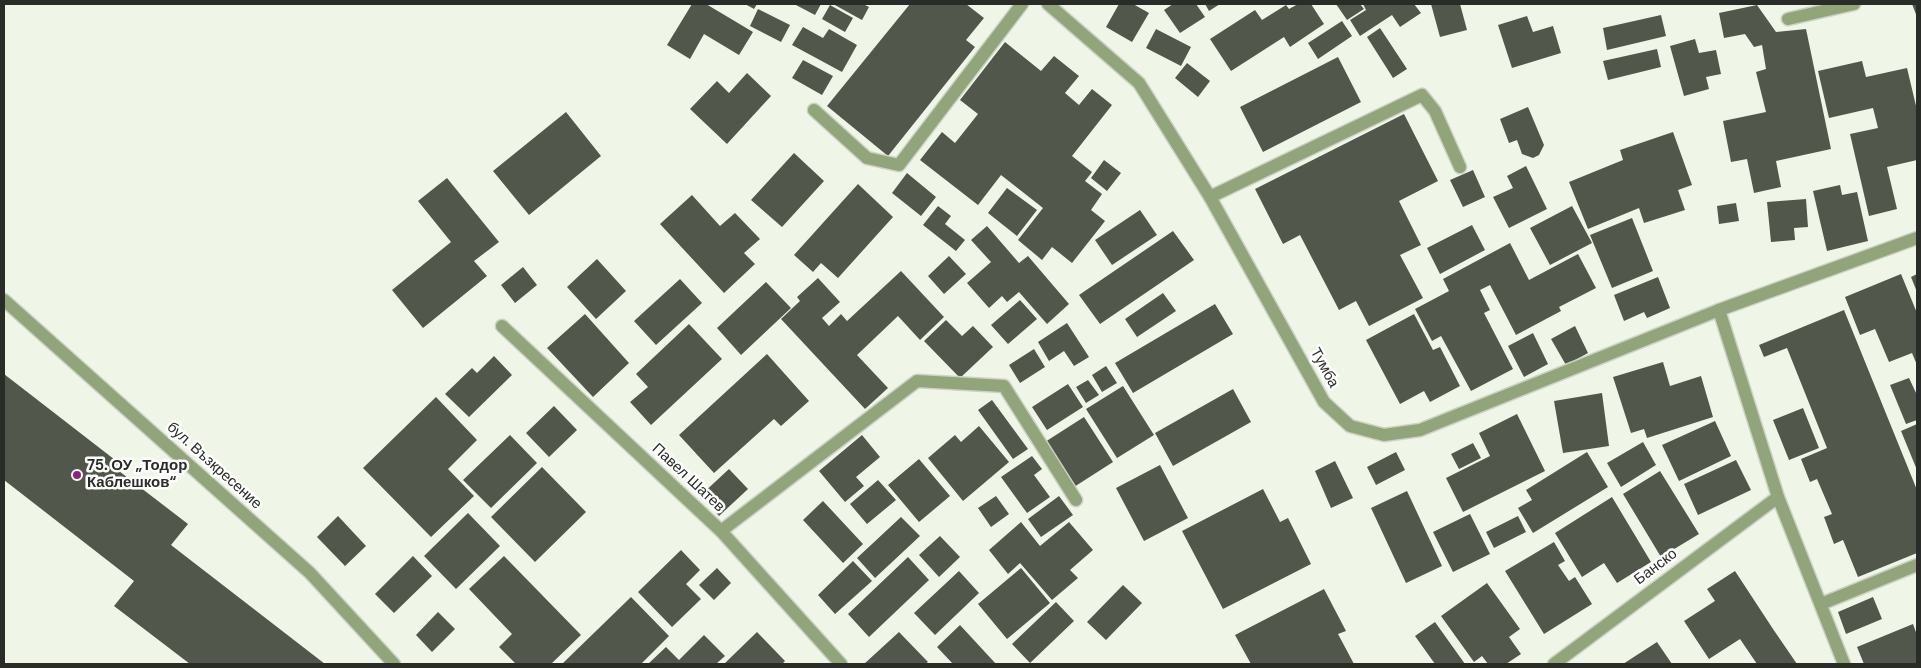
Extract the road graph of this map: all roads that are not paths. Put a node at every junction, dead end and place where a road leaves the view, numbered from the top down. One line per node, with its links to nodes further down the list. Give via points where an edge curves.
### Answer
1 (1022, 4): 5 (street, via 899,165 867,158)
2 (1048, 4): 7 (street, Тумба, via 1139,83)
3 (1854, 4): 4 (street)
4 (1788, 19)
5 (814, 110)
6 (1460, 167): 7 (street, via 1435,111 1422,95)
7 (1210, 197): 10 (street, Тумба, via 1324,402 1350,426 1384,435 1420,430)
8 (1917, 238): 10 (street)
9 (4, 300): 17 (street, бул. Възкресение, via 310,573)
10 (1719, 310): 12 (street)
11 (502, 326): 14 (street, Павел Шатев)
12 (1778, 497): 16 (street); 19 (street, Банско)
13 (1076, 500): 14 (street, via 1004,386 917,381)
14 (721, 531): 18 (street, Павел Шатев)
15 (1917, 565): 16 (street)
16 (1820, 604): 20 (street)
17 (394, 664)
18 (841, 664)
19 (1554, 664)
20 (1844, 664)

